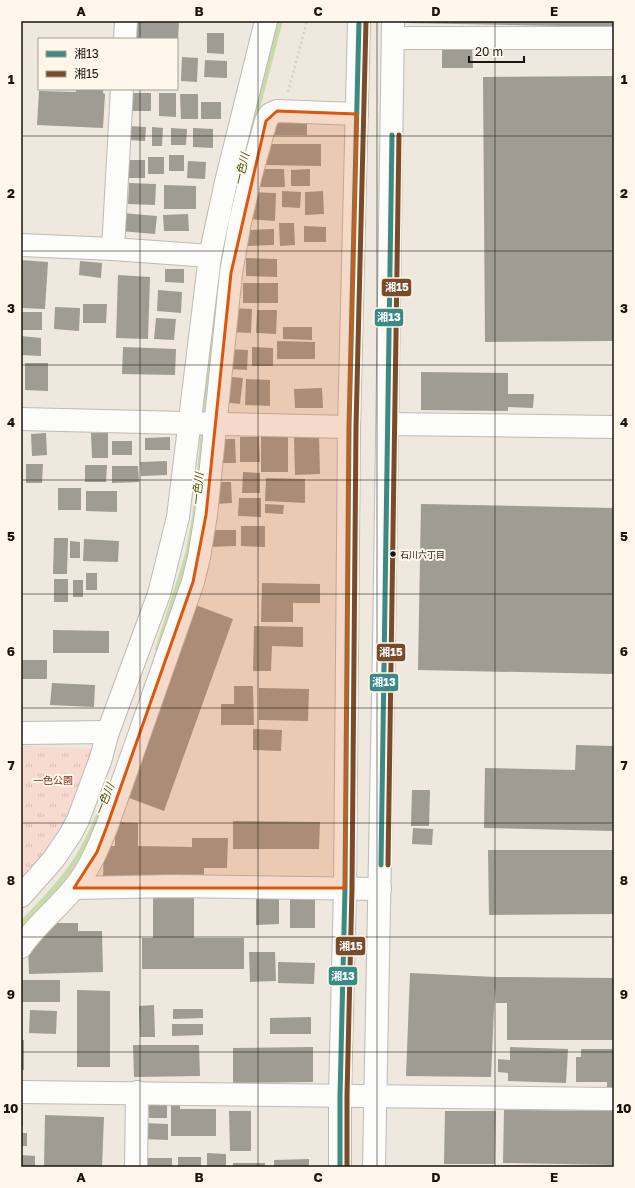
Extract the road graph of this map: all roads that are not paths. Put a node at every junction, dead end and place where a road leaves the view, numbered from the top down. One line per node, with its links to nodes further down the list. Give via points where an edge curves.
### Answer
1 (126, 21): 5 (street)
2 (266, 21): 11 (street)
3 (359, 21): 8 (street)
4 (393, 30): 6 (street); 14 (street)
5 (125, 38)
6 (614, 38)
7 (122, 90): 10 (street)
8 (357, 114): 13 (street, via 277,111 270,114 266,121 240,222); 15 (street)
9 (21, 245): 10 (street)
10 (113, 249): 11 (street)
11 (210, 256): 13 (street)
12 (21, 419): 13 (street)
13 (202, 424): 15 (street); 17 (street, via 159,594); 19 (street, via 206,515 193,582 107,826 87,870)
14 (388, 424): 16 (street); 21 (street)
15 (350, 427): 20 (street)
16 (614, 427)
17 (108, 732): 18 (street); 22 (street, via 101,758 70,835 53,860)
18 (21, 733)
19 (74, 888): 20 (street); 23 (street)
20 (345, 888): 21 (street); 26 (street)
21 (380, 889): 27 (street)
22 (21, 896)
23 (21, 947)
24 (21, 1092): 25 (street)
25 (138, 1092): 26 (street); 29 (street)
26 (340, 1096): 27 (street); 30 (street)
27 (376, 1096): 28 (street); 31 (street)
28 (614, 1099)
29 (136, 1167)
30 (340, 1167)
31 (374, 1167)

